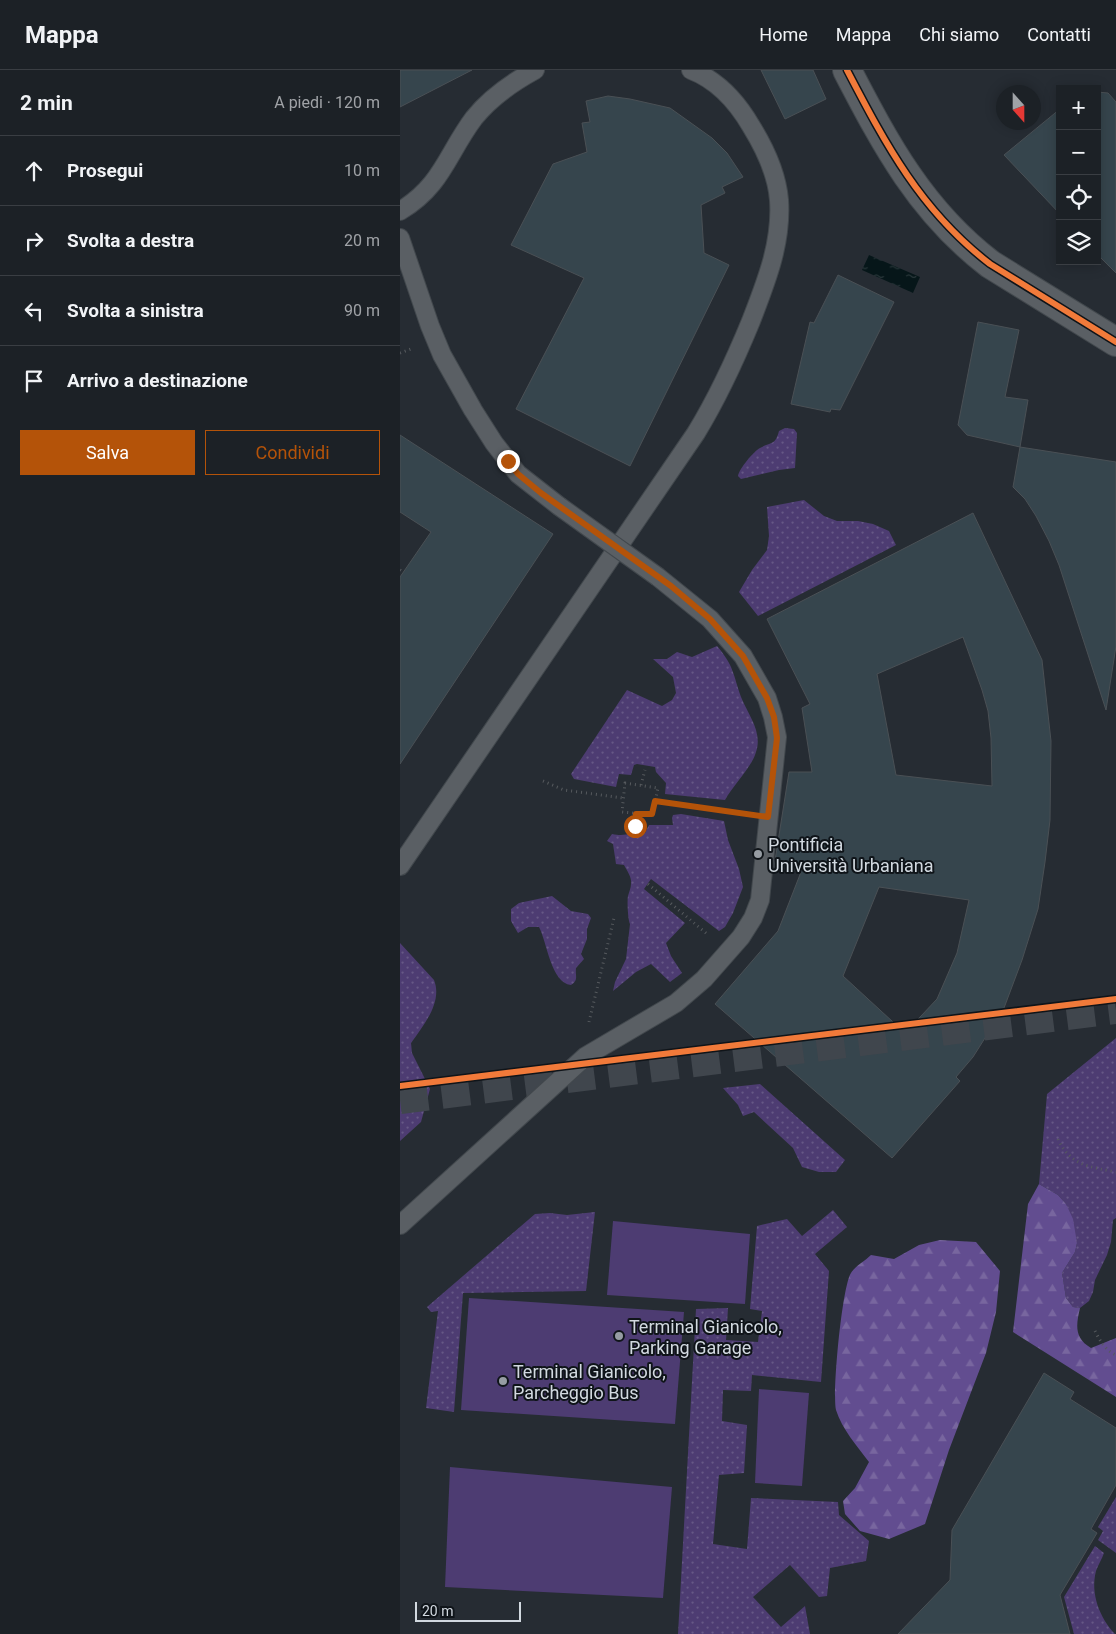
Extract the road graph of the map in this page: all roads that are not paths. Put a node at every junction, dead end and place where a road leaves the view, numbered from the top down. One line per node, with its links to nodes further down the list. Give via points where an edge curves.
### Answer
1 (535, 70): 4 (lane, via 494,98 475,117 439,176 426,192)
2 (691, 70): 7 (lane, via 712,82 742,111 756,134 774,177 779,220 777,243 758,304 734,364 696,433)
3 (847, 70): 6 (street, via 902,169 942,221 990,264)
4 (400, 211)
5 (400, 238): 8 (lane, bridge, via 442,355 494,443 518,474 671,586 710,619 743,656 767,698 777,738 760,900 741,937 704,979 676,1003 586,1056)
6 (1116, 342)
7 (400, 866)
8 (400, 1225)

